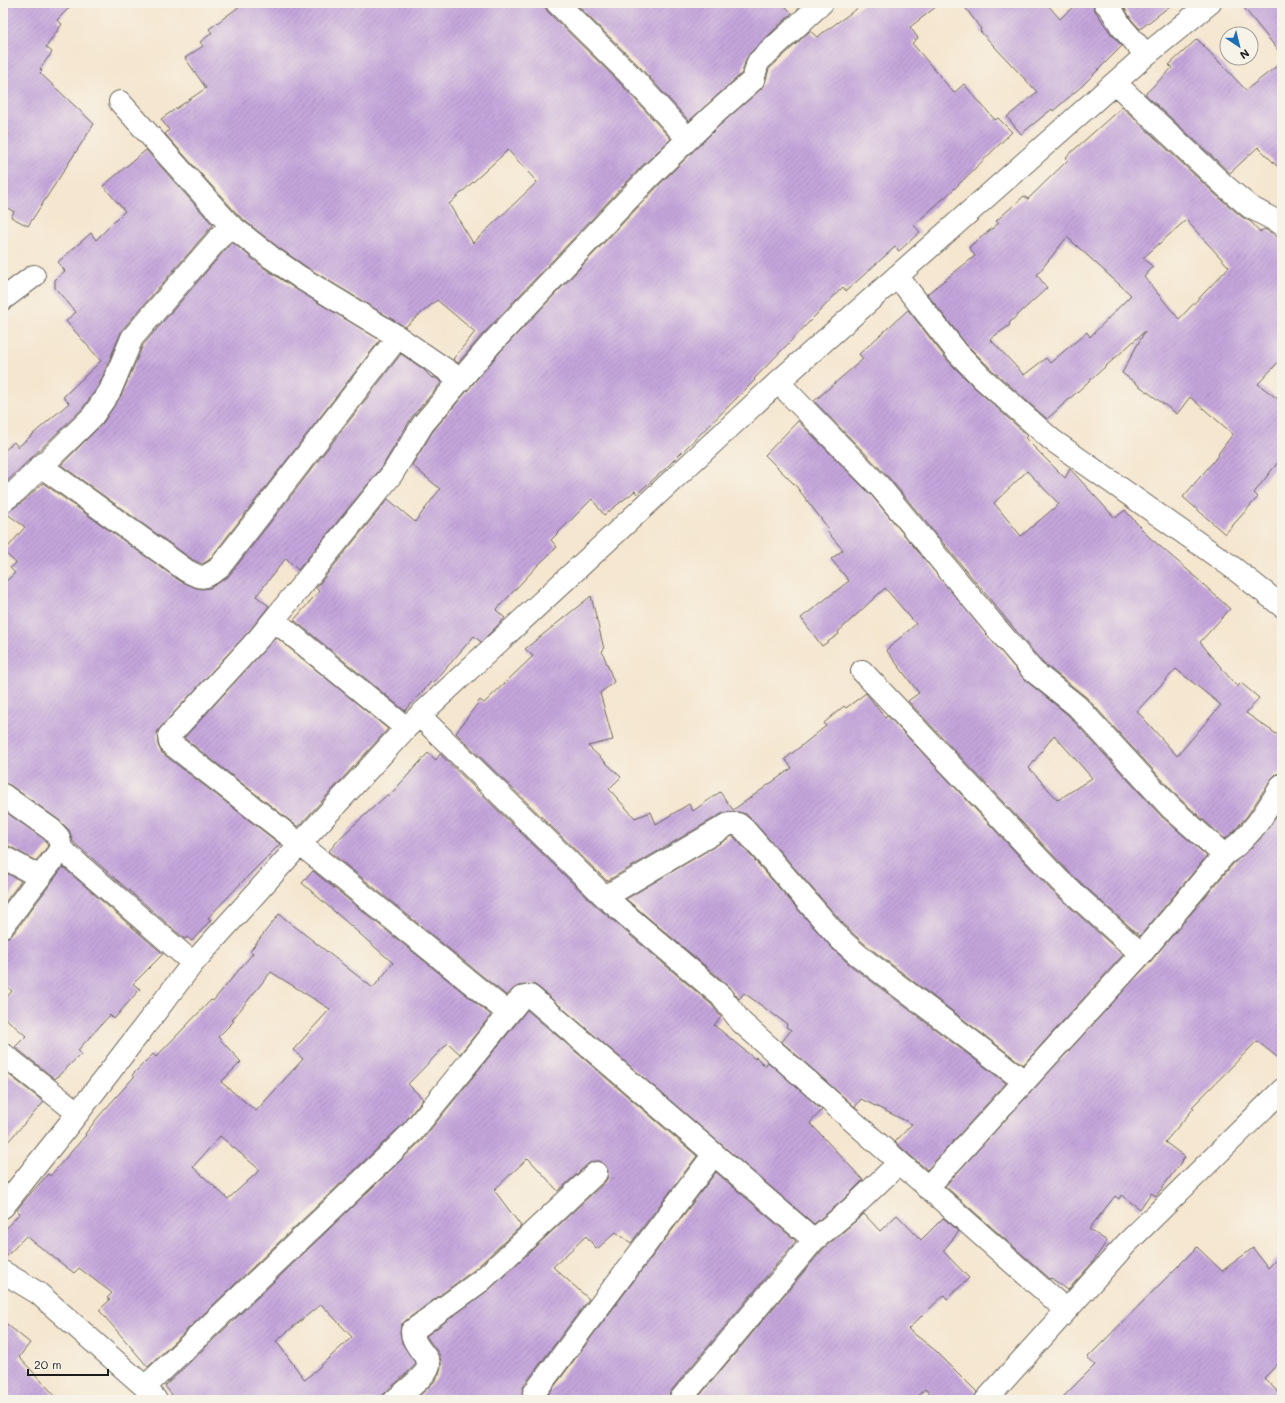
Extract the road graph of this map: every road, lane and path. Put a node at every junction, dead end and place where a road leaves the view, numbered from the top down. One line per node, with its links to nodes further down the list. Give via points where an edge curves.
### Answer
1 (557, 3): 8 (street, via 631,76)
2 (822, 3): 8 (street, via 758,62 753,80)
3 (1105, 3): 5 (street)
4 (1210, 3): 5 (street)
5 (1146, 55): 6 (street)
6 (1115, 83): 9 (street, via 1225,186 1250,207); 12 (street)
7 (120, 102): 10 (street)
8 (688, 139): 15 (street, via 491,344)
9 (1282, 224)
10 (230, 225): 14 (street, via 301,278); 17 (street, via 132,338 110,390 92,417)
11 (34, 276): 13 (street)
12 (897, 276): 16 (street); 19 (street, via 957,352 982,378 1052,440 1232,567)
13 (3, 299)
14 (398, 337): 15 (street); 17 (street, via 218,569 205,577 187,571)
15 (461, 380): 20 (street, via 423,424 392,474)
16 (778, 382): 22 (street); 27 (street, via 882,488 1033,671 1077,706 1171,808)
17 (41, 466): 18 (street)
18 (3, 501)
19 (1282, 606)
20 (274, 620): 22 (street); 25 (street, via 168,739)
21 (862, 671): 32 (street, via 1060,881)
22 (413, 722): 25 (street); 30 (street)
23 (1282, 785): 27 (street, via 1258,824 1239,846)
24 (3, 795): 26 (street, via 52,830 59,838)
25 (300, 844): 33 (street); 34 (street)
26 (61, 849): 29 (street); 33 (street)
27 (1224, 855): 32 (street)
28 (3, 857): 29 (street)
29 (40, 877): 31 (street)
30 (605, 897): 36 (street, via 729,824 738,824 840,939); 40 (street, via 721,996 741,1022)
31 (3, 926)
32 (1141, 954): 36 (street)
33 (193, 963): 38 (street)
34 (508, 1014): 39 (street, via 520,998 530,996); 48 (street, via 413,1131)
35 (3, 1054): 38 (street)
36 (1024, 1081): 42 (street)
37 (1282, 1090): 46 (street, via 1126,1244)
38 (78, 1112): 43 (street)
39 (714, 1154): 44 (street); 47 (street)
40 (899, 1163): 42 (street); 44 (street)
41 (596, 1173): 49 (street, via 482,1280 412,1331 412,1337 426,1359 429,1369)
42 (928, 1188): 46 (street)
43 (3, 1207)
44 (814, 1240): 50 (street)
45 (3, 1272): 48 (street, via 38,1293)
46 (1066, 1310): 51 (street)
47 (534, 1393)
48 (151, 1394)
49 (395, 1400)
50 (680, 1400)
51 (986, 1400)

